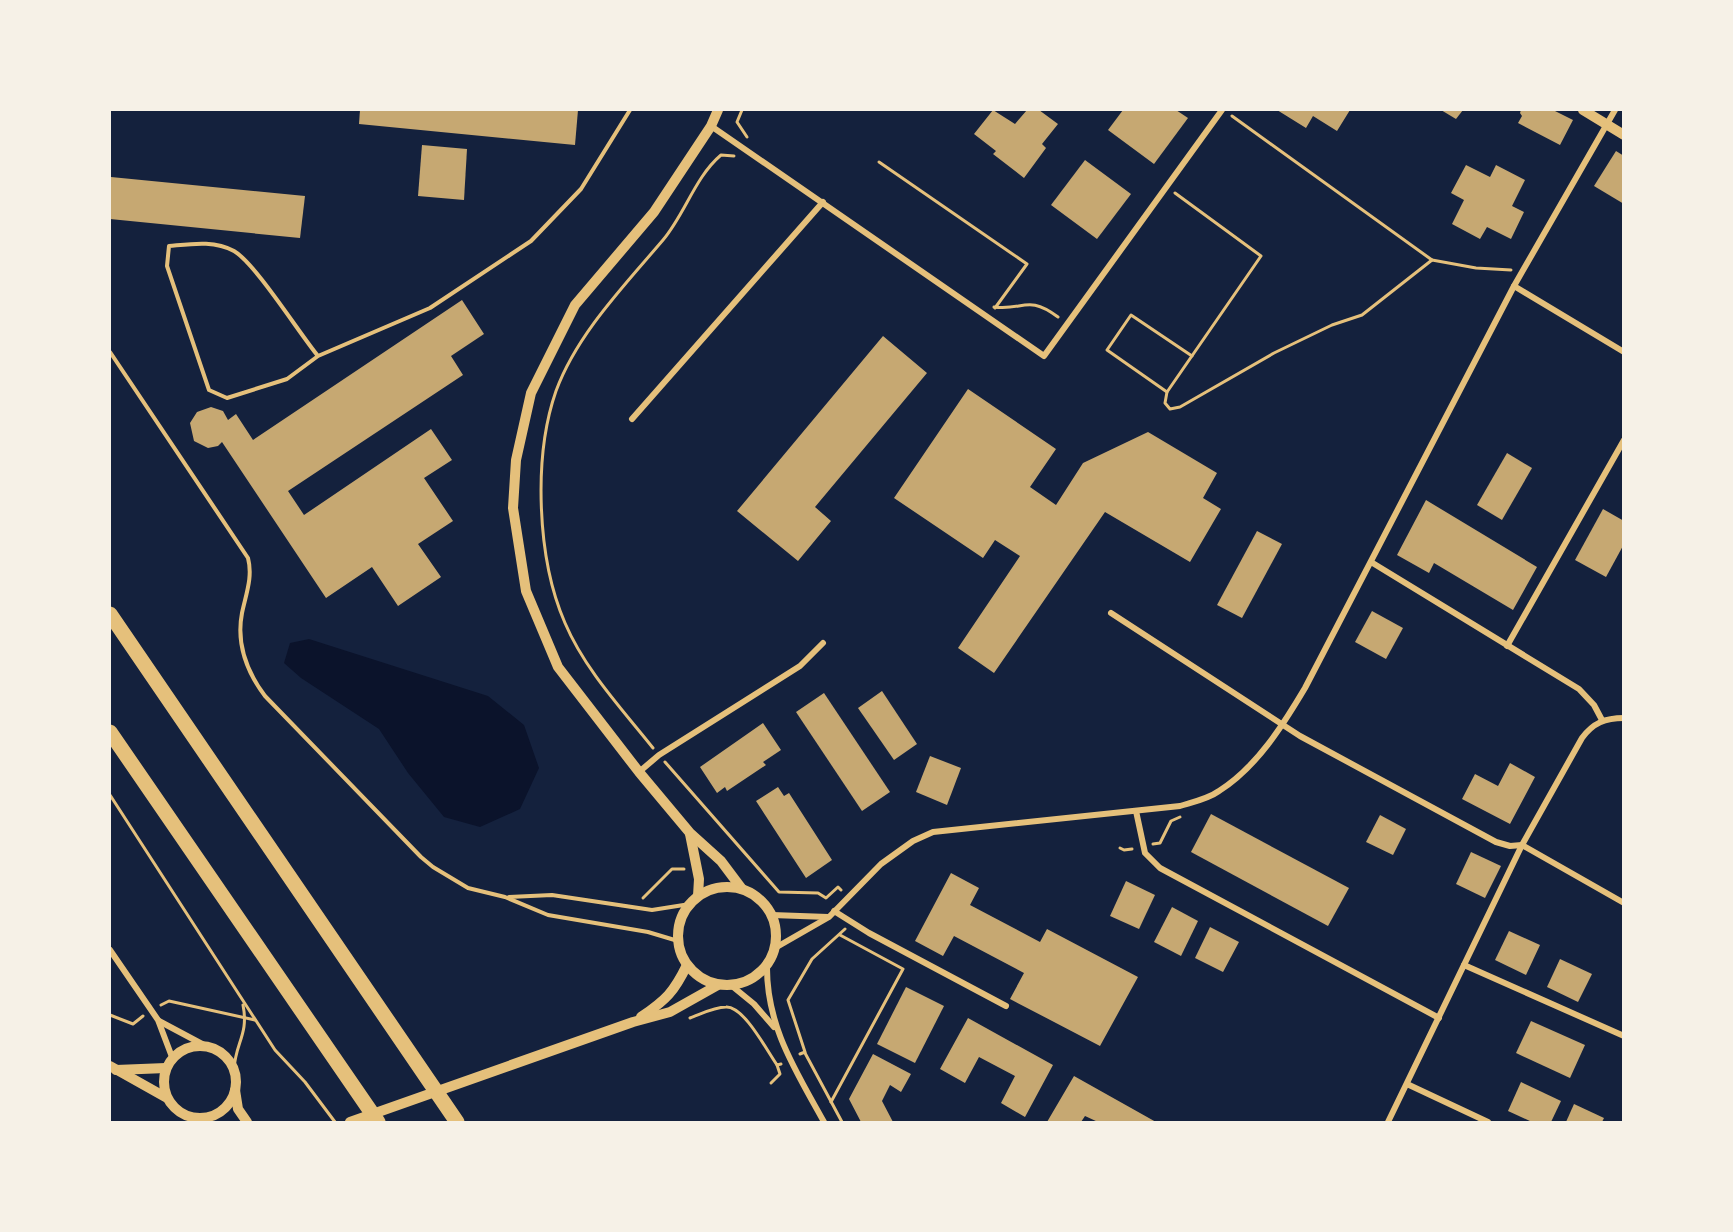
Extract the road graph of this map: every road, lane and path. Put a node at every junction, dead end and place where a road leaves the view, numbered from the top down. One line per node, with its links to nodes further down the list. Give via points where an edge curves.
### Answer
1 (630, 110): 24 (lane, via 581,189 531,241 430,308)
2 (718, 110): 8 (street)
3 (742, 110): 10 (path, via 737,122)
4 (1222, 110): 14 (street); 16 (path)
5 (1583, 110): 7 (street)
6 (1615, 110): 7 (street)
7 (1607, 125): 9 (street); 17 (street)
8 (711, 126): 12 (street); 39 (street, via 654,212 575,305 531,393 516,460 513,508 526,591 558,667)
9 (1623, 135)
10 (748, 136): 11 (path); 12 (path)
11 (757, 142)
12 (744, 147): 15 (street); 38 (path, via 736,156 721,155 710,165 678,222 576,351 556,391 547,433 541,491 544,544 565,624 592,671)
13 (879, 162): 20 (path, via 1027,264)
14 (1166, 186): 21 (street); 25 (path, via 1261,256)
15 (823, 201): 21 (street, via 1044,356); 27 (street)
16 (1432, 260): 17 (path); 26 (path, via 1362,315 1274,353 1180,407 1170,409 1165,403)
17 (1522, 271): 18 (street)
18 (1514, 286): 23 (street); 29 (street)
19 (986, 301): 20 (path)
20 (995, 308): 21 (path, via 1024,303 1042,306)
21 (1066, 324)
22 (110, 352): 49 (lane, via 248,558 249,583 240,630 254,681 433,867 468,888)
23 (1623, 352)
24 (318, 356): 24 (lane, via 287,379 249,394 227,399 210,390 167,266 170,246 207,243 234,251 253,269)
25 (1192, 356): 26 (path); 26 (path, via 1131,315 1107,350)
26 (1167, 392)
27 (632, 419)
28 (1623, 440): 33 (street)
29 (1371, 562): 33 (street); 36 (street)
30 (1111, 613): 36 (street)
31 (110, 614): 97 (highway)
32 (823, 643): 38 (street, via 800,666)
33 (1507, 646): 35 (street, via 1579,689)
34 (1623, 717): 35 (street)
35 (1602, 720): 44 (street, via 1582,738)
36 (1282, 725): 41 (street, via 1257,757 1218,792); 44 (street, via 1496,842)
37 (110, 732): 96 (highway)
38 (659, 755): 39 (street); 50 (path, via 779,892 818,893 826,898 838,887)
39 (639, 772): 43 (street)
40 (110, 795): 66 (path)
41 (1180, 806): 42 (street); 45 (path, via 1180,816 1171,821 1160,843)
42 (1136, 811): 45 (street); 50 (street, via 933,832 881,864)
43 (690, 833): 47 (street, via 721,861); 48 (street, via 699,879)
44 (1522, 845): 51 (street); 63 (street)
45 (1143, 846): 46 (path); 70 (street, via 1160,868)
46 (1119, 848)
47 (742, 889): 48 (street, via 727,886); 54 (street, via 765,903)
48 (698, 896): 52 (street)
49 (505, 897): 52 (lane, via 552,895 652,910); 58 (lane, via 548,915)
50 (847, 898): 53 (street)
51 (1623, 903)
52 (690, 904): 58 (street, via 682,915)
53 (834, 911): 55 (street); 56 (street)
54 (772, 915): 55 (street); 59 (street, via 777,931)
55 (829, 918): 59 (street)
56 (850, 921): 57 (path); 67 (street)
57 (840, 935): 79 (path, via 812,959 788,1000); 90 (path, via 903,969)
58 (678, 940): 61 (street)
59 (775, 948): 62 (street)
60 (110, 950): 68 (street)
61 (687, 965): 64 (street, via 706,981); 75 (street, via 666,1001)
62 (767, 965): 65 (street, via 746,982); 76 (street)
63 (1464, 965): 70 (street); 77 (street)
64 (718, 985): 65 (street); 75 (street, via 670,1012)
65 (732, 986): 76 (street)
66 (243, 1000): 71 (path); 73 (path)
67 (1006, 1006)
68 (151, 1011): 69 (path, via 133,1024); 71 (path, via 169,1001); 72 (street)
69 (110, 1015)
70 (1439, 1018): 87 (street)
71 (246, 1019): 73 (path); 85 (path)
72 (158, 1020): 78 (street); 80 (street)
73 (255, 1020): 94 (path)
74 (747, 1020): 82 (path)
75 (633, 1022): 95 (street)
76 (775, 1028): 81 (street)
77 (1623, 1036)
78 (204, 1045): 80 (street, via 192,1046); 85 (street, via 223,1053)
79 (805, 1052): 81 (path); 90 (path)
80 (172, 1058): 84 (street)
81 (790, 1059): 82 (path); 98 (street)
82 (777, 1065): 86 (path, via 780,1074)
83 (113, 1068): 84 (street); 89 (street)
84 (166, 1068): 89 (street, via 163,1078)
85 (234, 1070): 88 (street)
86 (771, 1083)
87 (1407, 1084): 100 (street); 101 (street)
88 (235, 1090): 91 (street, via 224,1109 205,1118); 93 (street, via 238,1109)
89 (167, 1098): 91 (street, via 183,1114)
90 (831, 1102): 99 (path)
91 (194, 1118): 92 (street)
92 (211, 1122)
93 (247, 1122)
94 (335, 1122)
95 (350, 1122)
96 (378, 1122)
97 (457, 1122)
98 (824, 1122)
99 (842, 1122)
100 (1388, 1122)
101 (1488, 1122)

